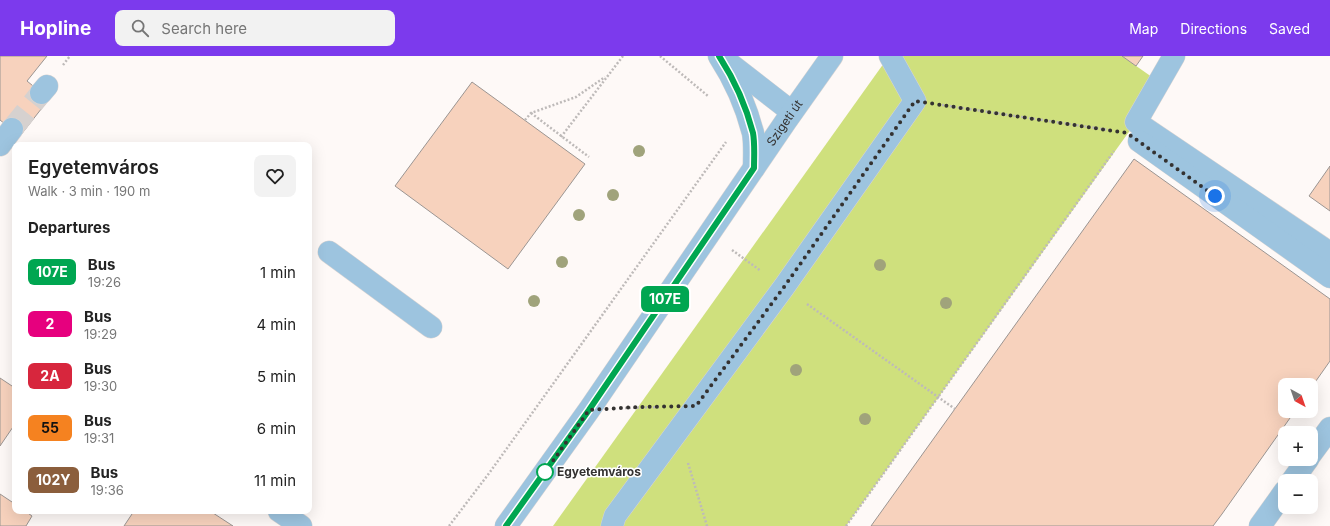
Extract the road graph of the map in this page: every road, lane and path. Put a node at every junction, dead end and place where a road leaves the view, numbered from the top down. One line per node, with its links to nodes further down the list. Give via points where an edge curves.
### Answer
1 (623, 56): 7 (path)
2 (660, 56): 8 (path)
3 (719, 56): 10 (street); 17 (street, via 740,95 753,135)
4 (832, 56): 10 (street, Szigeti út)
5 (890, 56): 9 (street)
6 (1174, 56): 13 (street)
7 (608, 76): 11 (path, via 576,97); 14 (path)
8 (709, 97)
9 (915, 101): 13 (path); 22 (street)
10 (792, 112): 17 (street, Szigeti út)
11 (530, 113): 12 (path); 14 (path)
12 (525, 120)
13 (1131, 127): 20 (street); 21 (street, via 1210,203); 24 (path)
14 (561, 137): 16 (path)
15 (727, 140): 34 (path)
16 (589, 158)
17 (754, 168): 27 (street, Szigeti út)
18 (731, 250): 22 (path)
19 (329, 252): 23 (street)
20 (1330, 253)
21 (1330, 277)
22 (784, 287): 24 (path); 25 (street)
23 (431, 327)
24 (938, 397): 26 (path); 38 (path)
25 (696, 406): 27 (path); 29 (street)
26 (955, 409)
27 (589, 410): 35 (street, Szigeti út)
28 (1330, 428): 30 (street)
29 (679, 430): 36 (street, via 615,516); 37 (path)
30 (1318, 444)
31 (1278, 501): 39 (street)
32 (283, 514): 33 (street)
33 (301, 526)
34 (450, 526)
35 (506, 526)
36 (612, 526)
37 (706, 526)
38 (846, 526)
39 (1260, 526)

